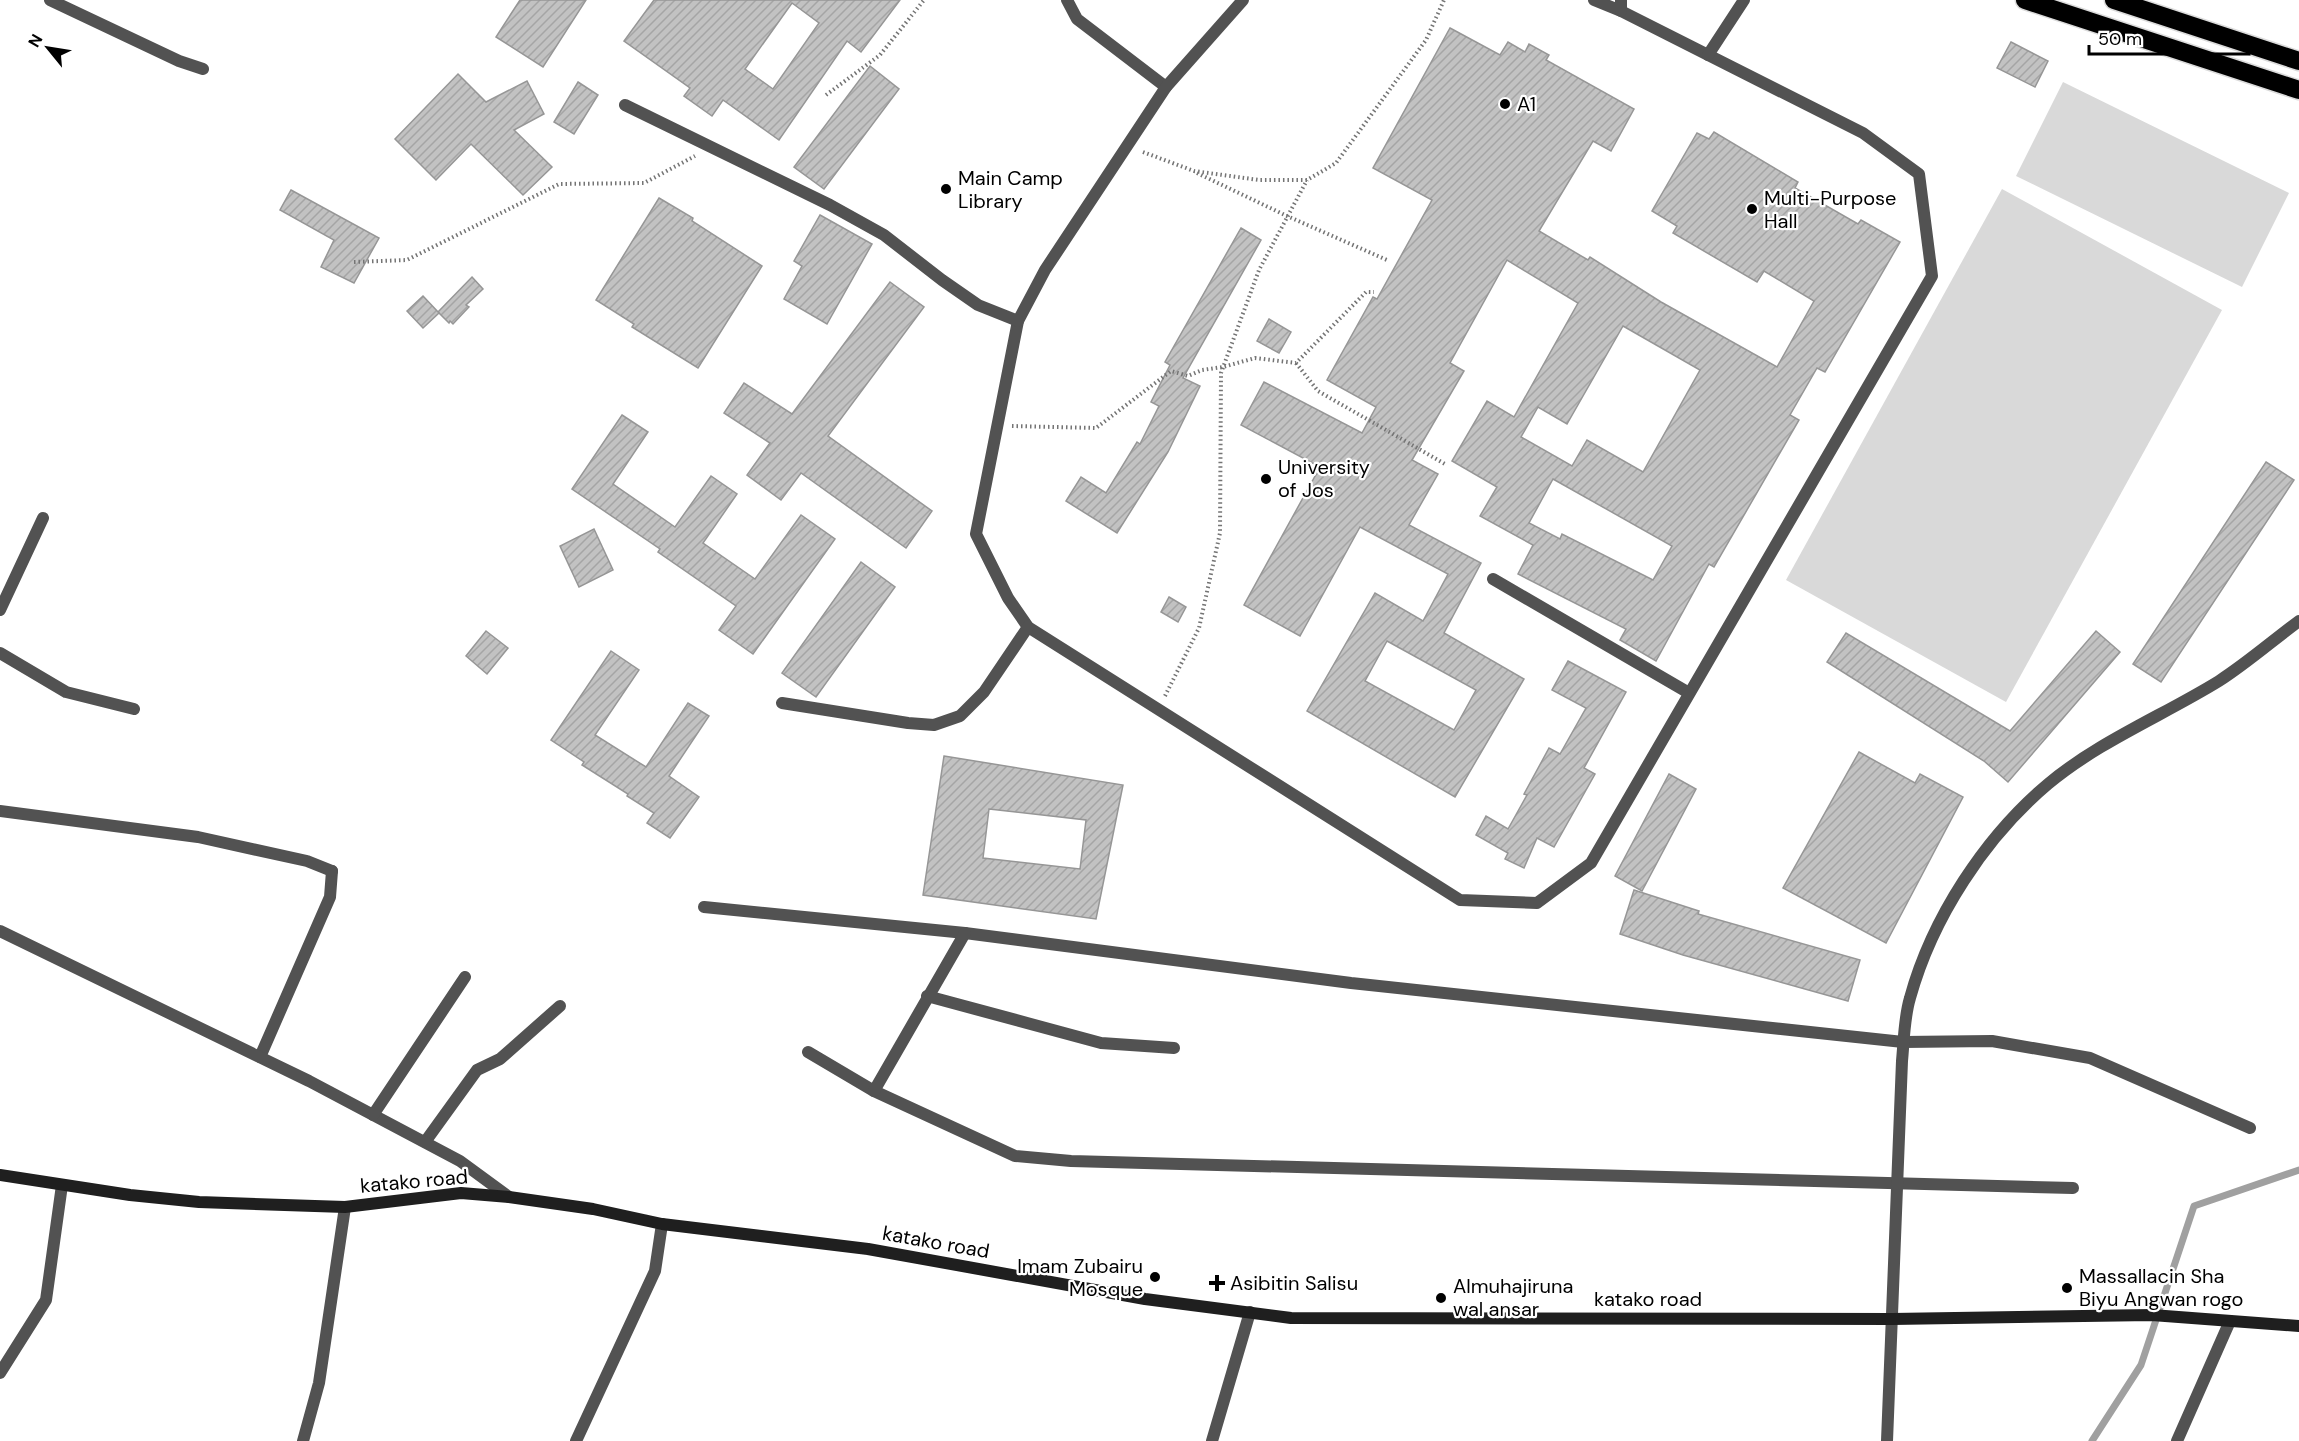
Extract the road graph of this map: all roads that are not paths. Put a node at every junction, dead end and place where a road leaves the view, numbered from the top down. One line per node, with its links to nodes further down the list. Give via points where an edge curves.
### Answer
1 (50, 0): 11 (street)
2 (1066, 0): 12 (street, via 1077,19)
3 (1243, 0): 12 (street)
4 (1594, 0): 8 (street)
5 (1744, 0): 9 (street)
6 (2025, 0): 13 (highway)
7 (2114, 0): 10 (highway)
8 (1621, 6): 9 (street)
9 (1708, 55): 22 (street, via 1863,133 1919,174 1932,276)
10 (2299, 61)
11 (202, 69)
12 (1166, 87): 15 (street, via 1045,270)
13 (2299, 90)
14 (625, 105): 15 (street, via 884,234 978,305)
15 (1018, 321): 20 (street, via 976,534 1008,598)
16 (43, 518): 18 (street)
17 (1493, 579): 22 (street)
18 (0, 610)
19 (2299, 621): 32 (street, via 2220,680 2072,766 2007,824 1978,859 1947,909 1910,997)
20 (1028, 627): 22 (street, via 1460,900 1537,903 1591,863); 23 (street, via 984,692 960,716 934,725)
21 (0, 653): 24 (street, via 66,692)
22 (1689, 693)
23 (782, 703)
24 (135, 709)
25 (0, 812): 35 (street, via 198,837 307,861 332,871 330,897)
26 (704, 907): 28 (street)
27 (0, 931): 35 (street)
28 (965, 933): 30 (street); 32 (street, via 1351,983)
29 (465, 976): 37 (street)
30 (927, 996): 33 (street, via 1101,1043); 36 (street)
31 (560, 1006): 39 (street, via 500,1059 477,1070)
32 (1904, 1042): 38 (street, via 1992,1041 2090,1058); 41 (street)
33 (1174, 1048)
34 (808, 1052): 36 (street)
35 (260, 1057): 37 (street)
36 (874, 1091): 41 (street, via 1015,1156 1071,1161)
37 (373, 1115): 39 (street)
38 (2250, 1128)
39 (425, 1142): 44 (street, via 460,1161)
40 (0, 1175): 42 (street, katako road)
41 (1897, 1184): 43 (street); 48 (street)
42 (62, 1185): 45 (street, katako road, via 199,1202); 51 (street, via 46,1299)
43 (2073, 1188)
44 (508, 1197): 45 (street, katako road, via 461,1194); 46 (street, katako road)
45 (345, 1207): 52 (street, via 319,1383)
46 (662, 1224): 47 (street, katako road, via 868,1249 1144,1299); 53 (street, via 655,1271)
47 (1250, 1312): 48 (street, katako road, via 1291,1318); 54 (street)
48 (1892, 1319): 49 (street, katako road, via 2152,1315); 55 (street)
49 (2230, 1321): 50 (street, katako road); 56 (street)
50 (2299, 1326)
51 (0, 1373)
52 (303, 1441)
53 (576, 1441)
54 (1212, 1441)
55 (1887, 1441)
56 (2177, 1441)

